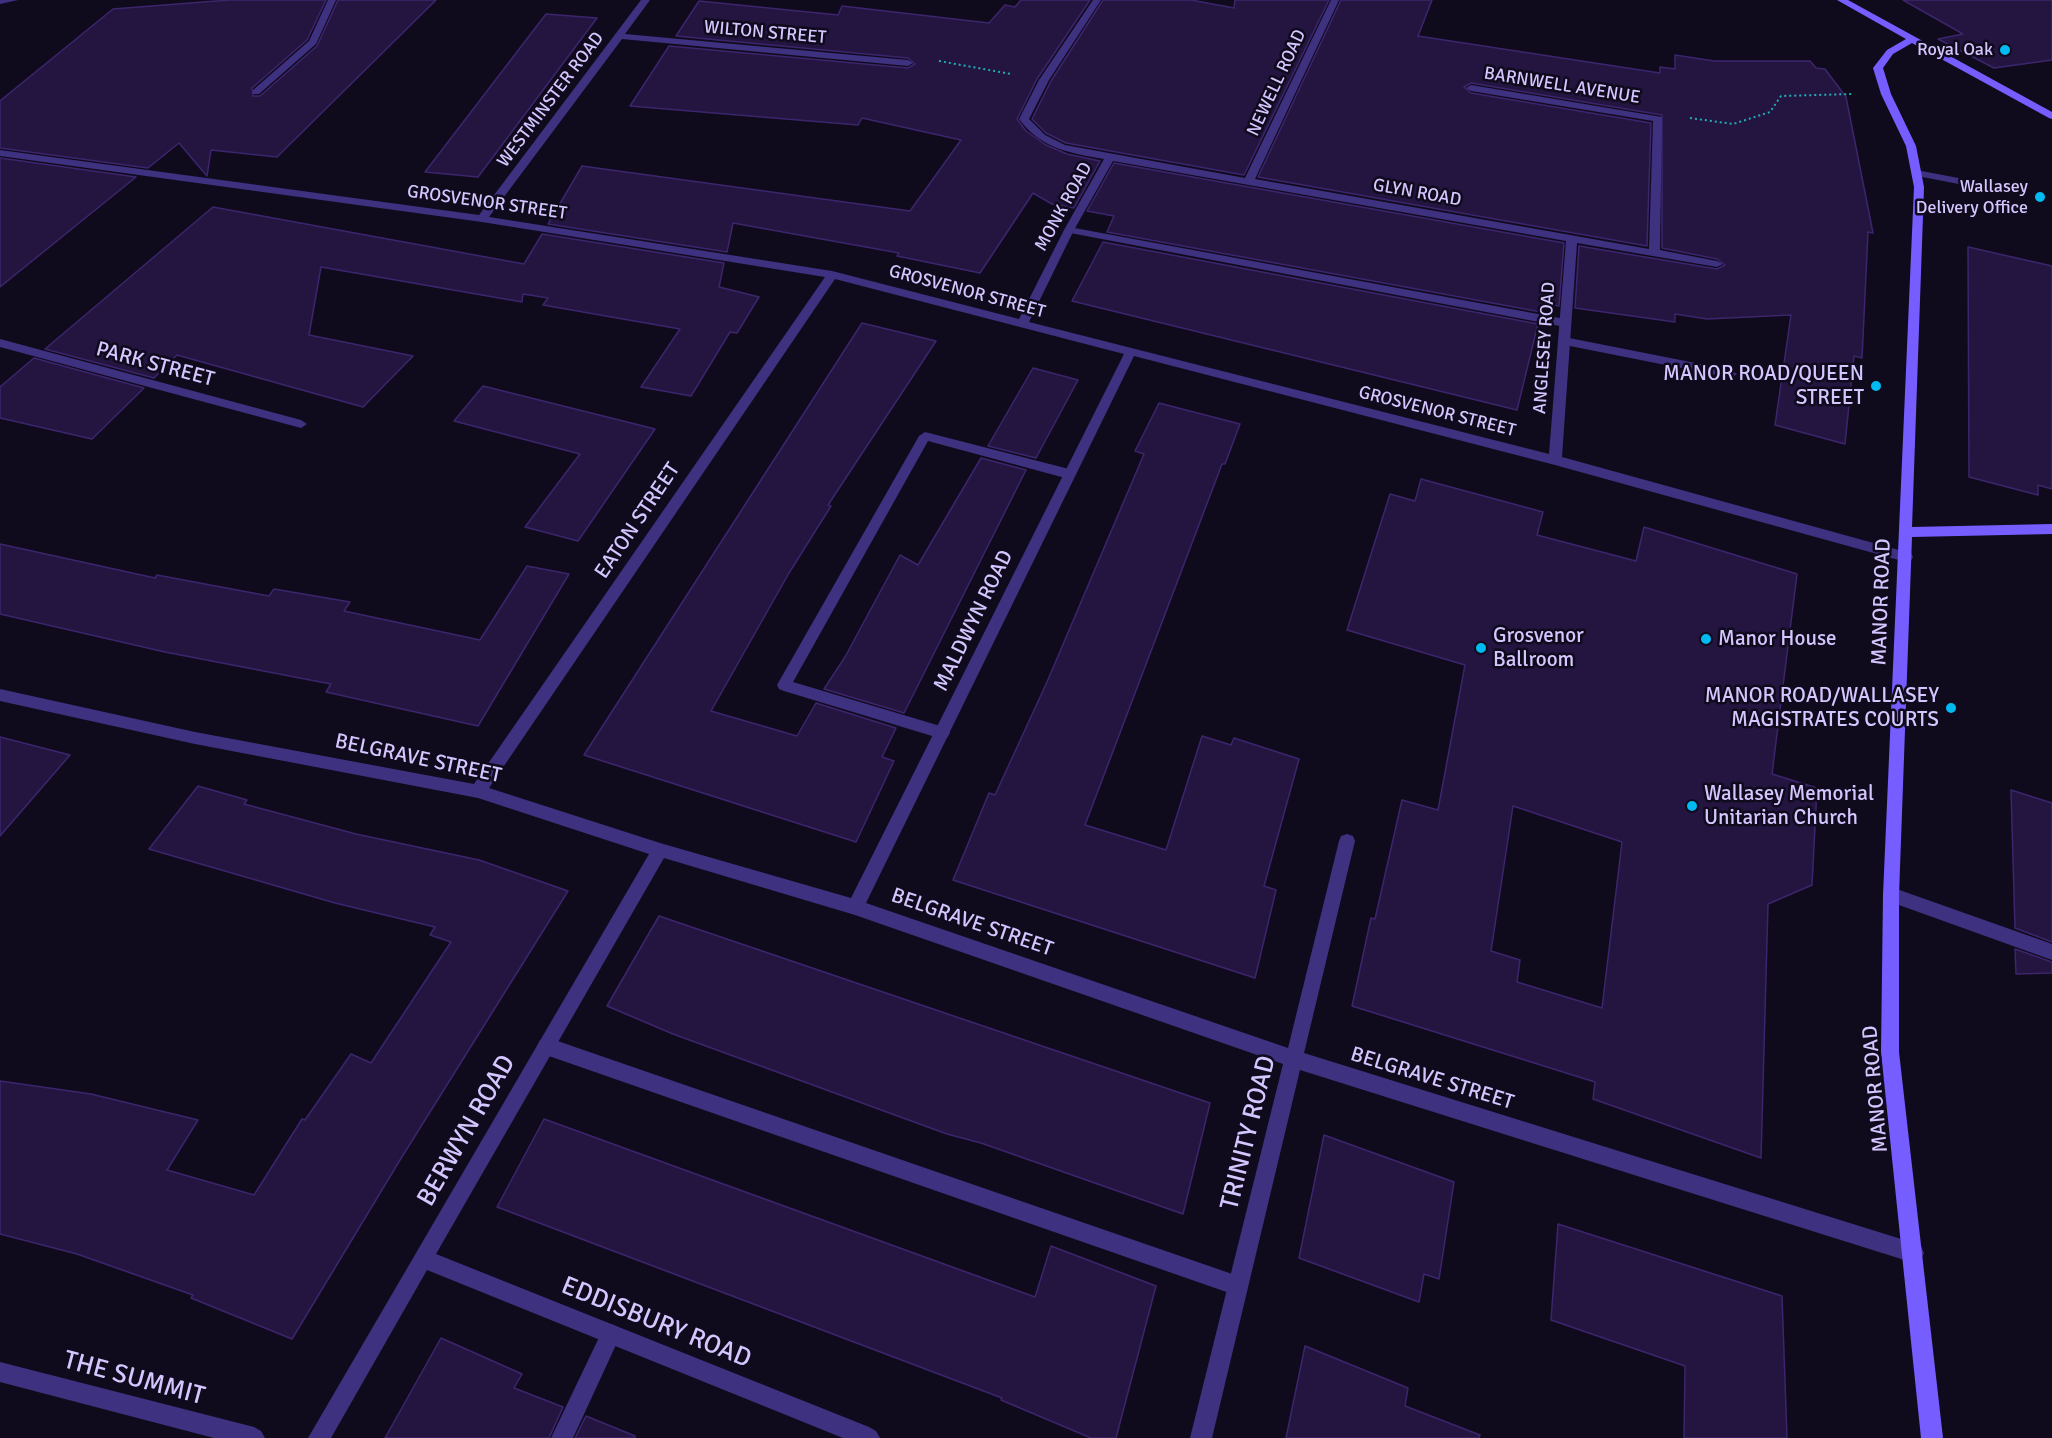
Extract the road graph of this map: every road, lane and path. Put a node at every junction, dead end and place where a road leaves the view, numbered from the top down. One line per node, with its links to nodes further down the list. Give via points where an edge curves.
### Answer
1 (14, 0): 7 (street)
2 (332, 0): 13 (street, via 312,42)
3 (646, 0): 8 (street, WESTMINSTER ROAD)
4 (1097, 0): 11 (street, MONK ROAD)
5 (1335, 0): 20 (street, NEWELL ROAD)
6 (1841, 0): 9 (main road)
7 (0, 1)
8 (619, 36): 10 (street, WILTON STREET); 22 (street, WESTMINSTER ROAD)
9 (1911, 40): 14 (main road, MANOR ROAD, via 1890,52 1878,68); 15 (main road)
10 (908, 63): 11 (path, via 941,61)
11 (1044, 81): 18 (street, MONK ROAD, via 1024,119 1032,131 1048,144)
12 (1471, 88): 16 (street, BARNWELL AVENUE)
13 (256, 92)
14 (1886, 94): 16 (path, via 1781,96 1770,112 1733,124 1689,118); 19 (main road, MANOR ROAD, via 1911,146)
15 (2052, 116)
16 (1658, 119): 25 (street, BARNWELL AVENUE)
17 (0, 153): 22 (street, GROSVENOR STREET)
18 (1110, 157): 20 (street, GLYN ROAD); 23 (street, MONK ROAD)
19 (1916, 173): 21 (street); 38 (main road, MANOR ROAD, via 1919,186)
20 (1249, 180): 24 (street, GLYN ROAD)
21 (1964, 182)
22 (482, 219): 27 (street, GROSVENOR STREET)
23 (1068, 230): 28 (street); 29 (street, MONK ROAD)
24 (1572, 238): 25 (street, GLYN ROAD); 28 (street, ANGLESEY ROAD)
25 (1654, 253): 26 (street, GLYN ROAD)
26 (1717, 264)
27 (832, 275): 29 (street, GROSVENOR STREET); 42 (street, EATON STREET)
28 (1565, 323): 30 (street, ANGLESEY ROAD)
29 (1022, 325): 32 (street, GROSVENOR STREET)
30 (1564, 341): 33 (street); 35 (street, ANGLESEY ROAD)
31 (0, 344): 34 (street, PARK STREET)
32 (1130, 353): 35 (street, GROSVENOR STREET); 36 (street, MALDWYN ROAD)
33 (1731, 375)
34 (301, 424)
35 (1555, 460): 39 (street, GROSVENOR STREET)
36 (1069, 474): 41 (street, MALDWYN ROAD); 41 (street, via 925,436 784,685)
37 (2052, 529): 38 (main road)
38 (1905, 532): 39 (main road, MANOR ROAD)
39 (1906, 557): 45 (main road, MANOR ROAD)
40 (0, 695): 42 (street, BELGRAVE STREET, via 195,738)
41 (942, 734): 46 (street, MALDWYN ROAD)
42 (478, 791): 44 (street, BELGRAVE STREET)
43 (1347, 841): 49 (street, TRINITY ROAD)
44 (660, 850): 46 (street, BELGRAVE STREET); 48 (street, BERWYN ROAD)
45 (1891, 895): 47 (street); 50 (main road, MANOR ROAD, via 1890,1052)
46 (855, 906): 49 (street, BELGRAVE STREET)
47 (2052, 952)
48 (546, 1046): 51 (street, BERWYN ROAD); 52 (street)
49 (1294, 1059): 50 (street, BELGRAVE STREET); 52 (street, TRINITY ROAD)
50 (1914, 1253): 60 (main road, MANOR ROAD)
51 (423, 1258): 53 (street, EDDISBURY ROAD); 56 (street, BERWYN ROAD)
52 (1238, 1286): 59 (street, TRINITY ROAD)
53 (611, 1334): 57 (street); 58 (street, EDDISBURY ROAD)
54 (0, 1372): 55 (street, THE SUMMIT)
55 (254, 1438)
56 (318, 1438)
57 (562, 1438)
58 (869, 1438)
59 (1201, 1438)
60 (1932, 1438)

